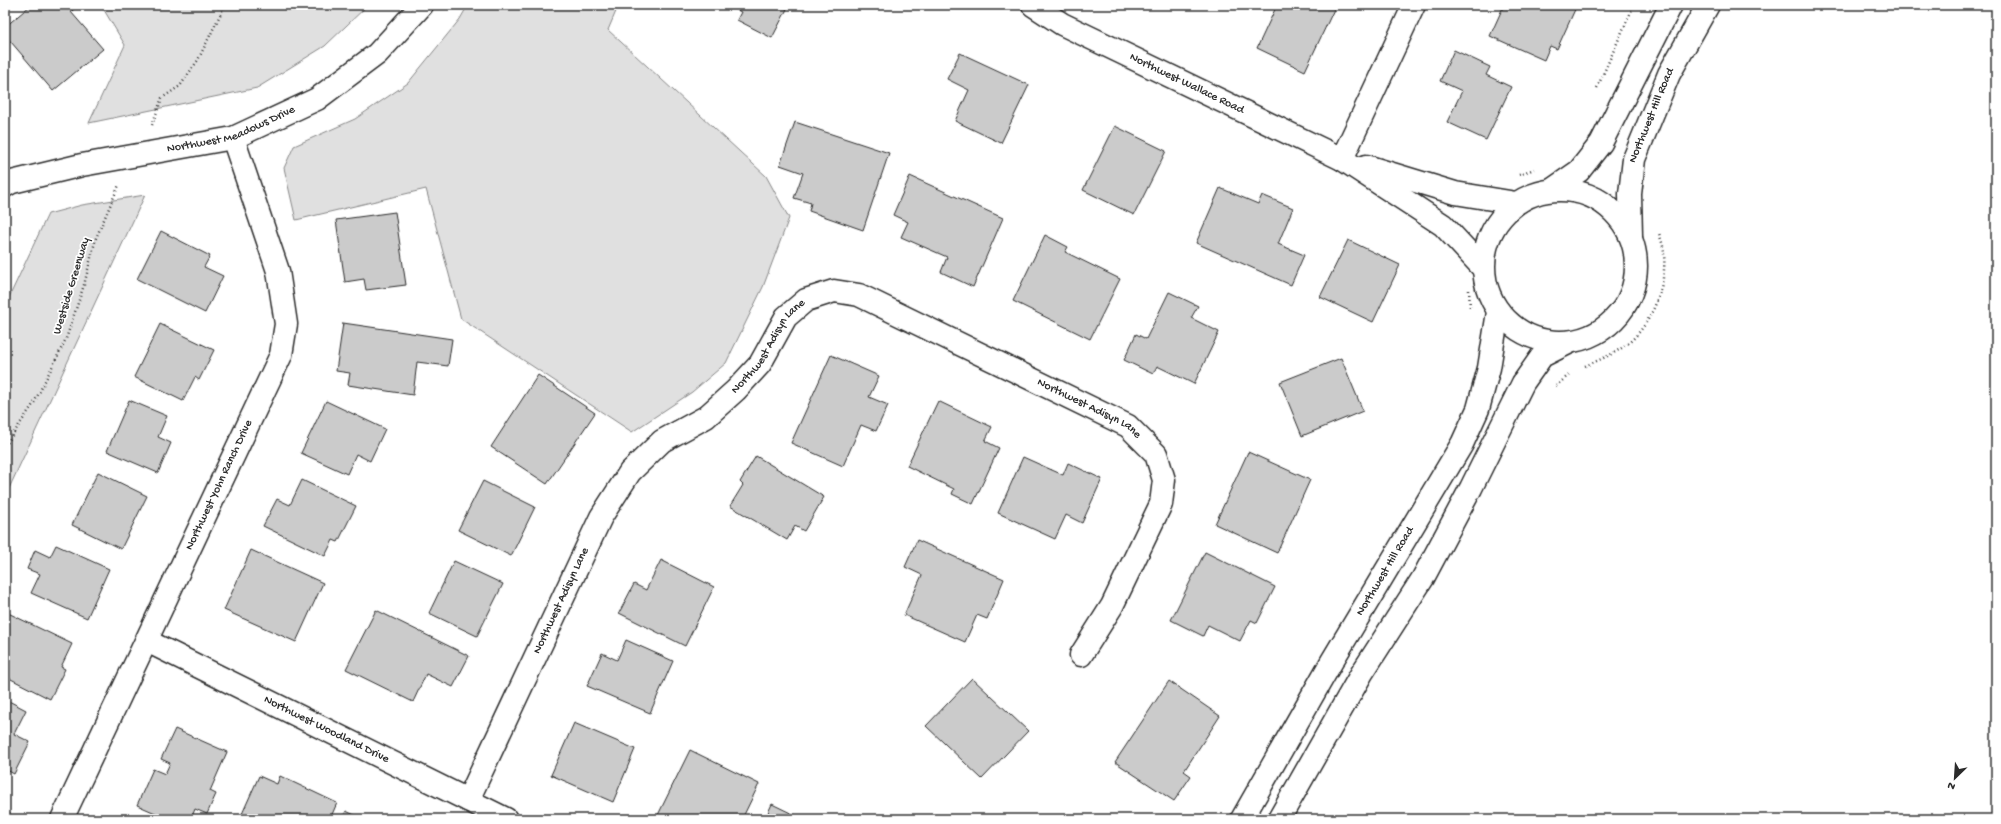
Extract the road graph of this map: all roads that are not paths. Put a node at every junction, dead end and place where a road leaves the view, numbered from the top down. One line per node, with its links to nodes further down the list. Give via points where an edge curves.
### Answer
1 (422, 5): 6 (street, Northwest Meadows Drive, via 377,54 317,99)
2 (1034, 5): 7 (street, Northwest Wallace Road, via 1062,24)
3 (1414, 5): 7 (street)
4 (1670, 5): 9 (street, via 1601,143 1579,171)
5 (1708, 5): 11 (street, Northwest Hill Road, via 1669,74 1634,159 1630,194)
6 (233, 138): 8 (street, Northwest Meadows Drive); 15 (street, Northwest Yohn Ranch Drive, via 278,271 286,324 281,355)
7 (1342, 159): 10 (street, Northwest Wallace Road, via 1455,193); 12 (street, Northwest Wallace Road, via 1443,225)
8 (7, 177)
9 (1553, 189): 10 (street, via 1534,193); 11 (street, via 1577,191 1600,200 1618,216)
10 (1516, 202): 12 (street, via 1498,220 1487,243)
11 (1631, 236): 14 (street, via 1637,258 1635,282 1627,304 1612,322 1593,335)
12 (1483, 268): 13 (street, via 1488,291)
13 (1498, 312): 14 (street, via 1513,326 1530,336 1550,342); 20 (street, Northwest Hill Road, via 1489,368 1480,402 1462,444 1332,661)
14 (1570, 342): 21 (street, via 1542,356 1523,383 1423,578 1362,673)
15 (147, 641): 17 (street, Northwest Woodland Drive); 18 (street, Northwest Yohn Ranch Drive)
16 (1081, 655): 17 (street, Northwest Adisyn Lane, via 1112,606 1161,504 1164,480 1156,454 1128,426 859,295 834,291 806,300 786,317 760,364 736,390 706,417 662,441 630,472 601,517)
17 (468, 800): 19 (street, Northwest Woodland Drive)
18 (62, 819)
19 (506, 819)
20 (1242, 819)
21 (1279, 819)

